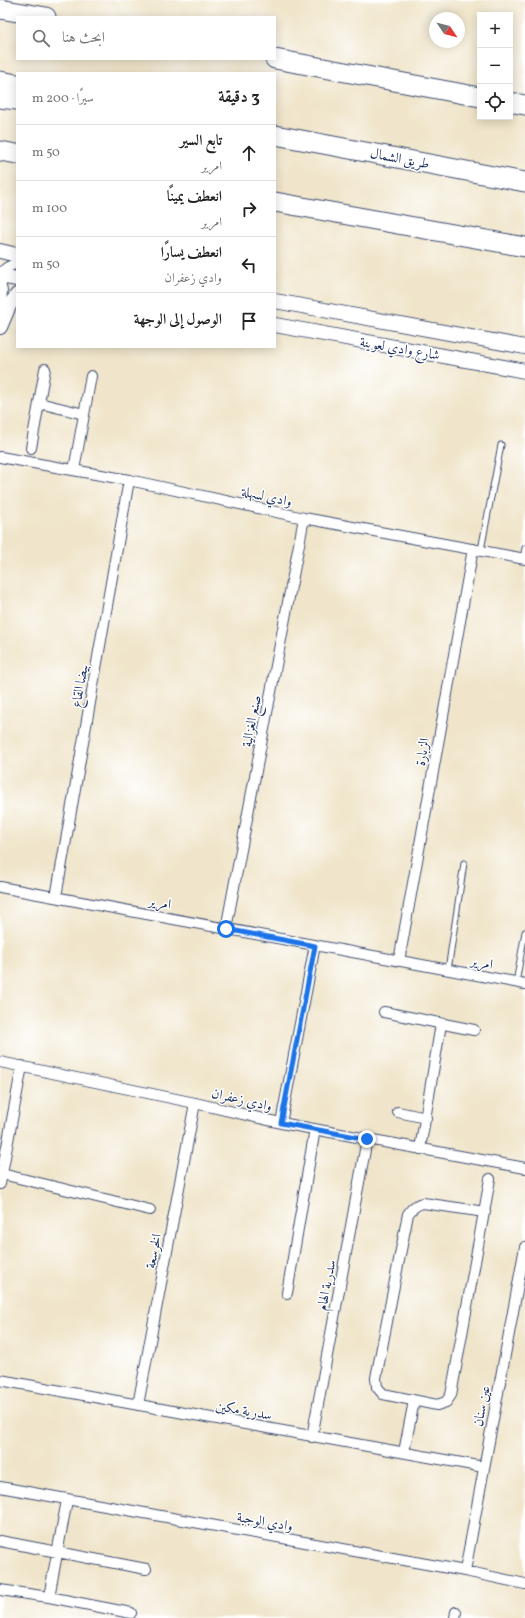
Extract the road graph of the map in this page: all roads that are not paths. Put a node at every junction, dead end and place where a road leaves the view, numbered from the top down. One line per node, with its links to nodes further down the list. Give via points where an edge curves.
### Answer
1 (0, 3): 3 (highway)
2 (0, 9): 3 (highway)
3 (19, 12): 4 (highway)
4 (41, 16)
5 (276, 59): 8 (highway)
6 (0, 81): 7 (highway)
7 (16, 84)
8 (477, 96)
9 (0, 98): 10 (highway)
10 (16, 100)
11 (513, 103): 12 (highway)
12 (525, 105)
13 (276, 135): 16 (highway, طريق الشمال)
14 (0, 151): 15 (highway)
15 (16, 154)
16 (525, 182)
17 (276, 202): 18 (highway)
18 (525, 247)
19 (0, 252): 20 (main road)
20 (16, 255)
21 (16, 263): 22 (street)
22 (0, 273)
23 (0, 276): 24 (main road)
24 (16, 279)
25 (0, 282): 28 (street)
26 (16, 296): 30 (main road)
27 (276, 301): 31 (main road, شارع وادي لعوينة)
28 (0, 319)
29 (276, 325): 33 (main road, شارع وادي لعوينة)
30 (0, 327)
31 (525, 346)
32 (45, 369): 35 (street)
33 (525, 371)
34 (91, 376): 36 (street)
35 (39, 403): 36 (street); 38 (street)
36 (84, 414): 40 (street)
37 (501, 445): 44 (lane)
38 (31, 448)
39 (1, 456): 40 (street, وادي لسهلة)
40 (74, 470): 41 (street, وادي لسهلة)
41 (129, 480): 42 (street, وادي لسهلة); 48 (street, بيضا القاع)
42 (304, 518): 44 (street, وادي لسهلة); 49 (street, صنع الغزالية)
43 (525, 548): 45 (lane)
44 (477, 550): 45 (street, وادي لسهلة); 52 (street, الزبارة)
45 (524, 559)
46 (464, 863): 53 (lane)
47 (0, 887): 48 (street, امرير)
48 (56, 898): 49 (street, امرير)
49 (226, 929): 51 (street, امرير)
50 (525, 932): 54 (lane)
51 (315, 946): 52 (street, امرير); 63 (street)
52 (399, 961): 53 (street, امرير)
53 (448, 970): 54 (street, امرير)
54 (520, 983)
55 (384, 1012): 56 (street)
56 (442, 1024): 57 (street); 62 (street)
57 (474, 1030)
58 (0, 1062): 59 (street, وادي زعفران)
59 (22, 1066): 60 (street, وادي زعفران); 68 (street)
60 (195, 1102): 63 (street, وادي زعفران); 76 (street, الخرسعة)
61 (398, 1112): 62 (street)
62 (426, 1118): 66 (street)
63 (281, 1123): 64 (street, وادي زعفران)
64 (314, 1129): 65 (street, وادي زعفران); 73 (street)
65 (367, 1139): 66 (street, وادي زعفران); 77 (street, سدرية الهام)
66 (420, 1148): 67 (street, وادي زعفران)
67 (525, 1168)
68 (1, 1179): 70 (street)
69 (490, 1179): 71 (street)
70 (150, 1210)
71 (485, 1212): 75 (street, via 451,1395 446,1402 437,1405); 75 (street, via 423,1203 414,1206 408,1214 376,1383 383,1394)
72 (525, 1247): 79 (street, عين سنان)
73 (287, 1293)
74 (0, 1380): 76 (street, سدرية مكين)
75 (414, 1401): 78 (street)
76 (138, 1405): 77 (street, سدرية مكين)
77 (312, 1437): 78 (street, سدرية مكين)
78 (404, 1452): 79 (street, سدرية مكين)
79 (484, 1467): 85 (street, عين سنان)
80 (0, 1487): 81 (street, وادي الوجبة)
81 (67, 1500): 83 (street); 85 (street, وادي الوجبة)
82 (0, 1541): 83 (street)
83 (58, 1552): 84 (street); 88 (street)
84 (146, 1569)
85 (465, 1571): 86 (street, وادي الوجبة)
86 (525, 1584)
87 (0, 1590): 88 (street)
88 (50, 1597): 89 (street)
89 (131, 1613)

